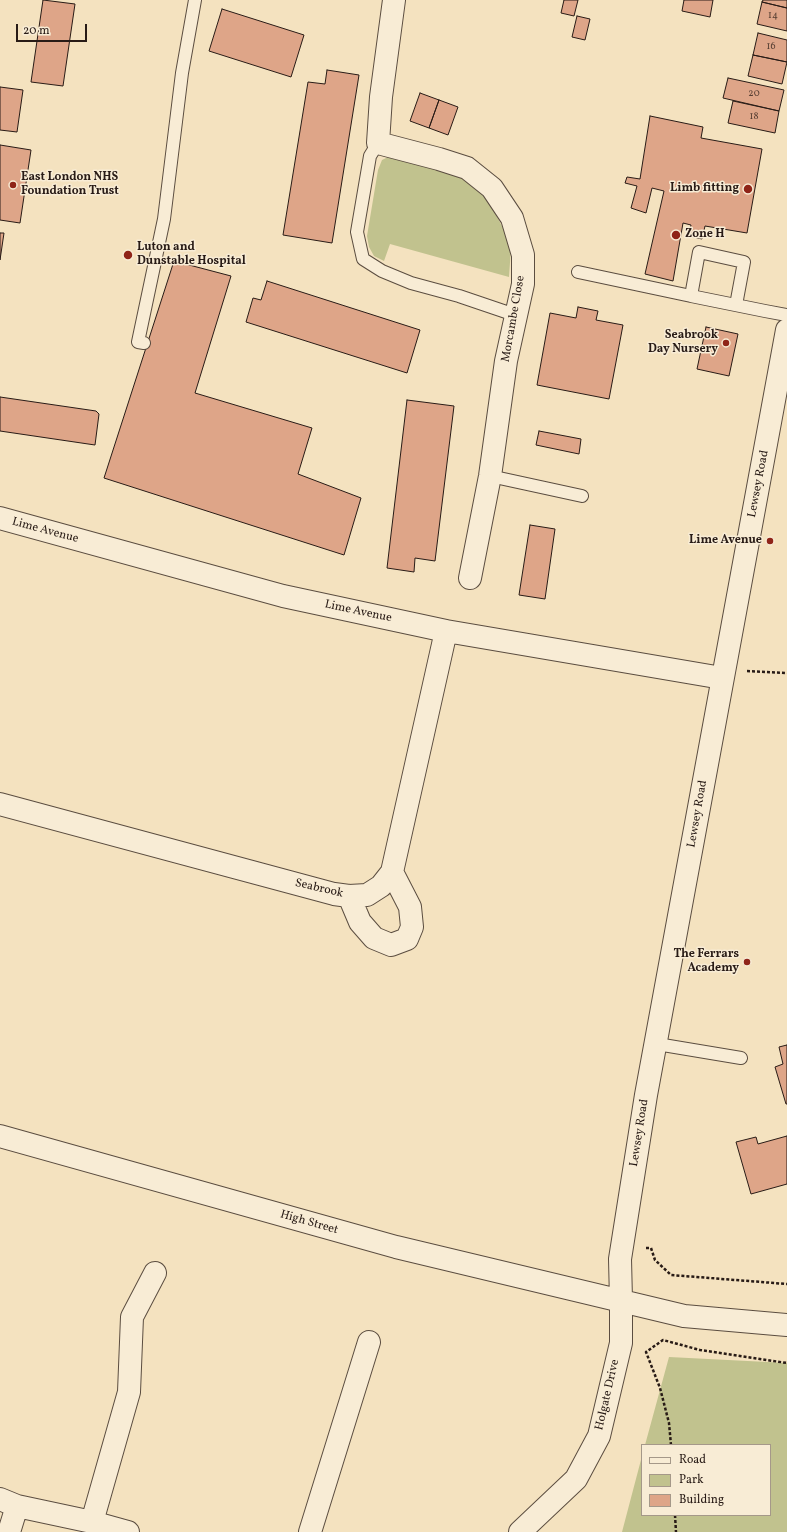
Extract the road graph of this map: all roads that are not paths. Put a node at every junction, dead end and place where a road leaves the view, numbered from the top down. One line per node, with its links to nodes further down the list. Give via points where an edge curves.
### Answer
1 (195, 0): 10 (lane, via 182,73 164,219 138,342)
2 (394, 0): 3 (street, via 380,97)
3 (378, 143): 7 (street, Morcambe Close, via 467,168 492,188 512,218 523,255 523,284); 7 (lane, via 370,156 357,232 363,259 382,271 411,283)
4 (578, 272): 5 (lane)
5 (690, 296): 6 (lane); 6 (lane, via 698,252 744,262)
6 (736, 305): 8 (lane)
7 (515, 315): 13 (street, Morcambe Close)
8 (787, 315)
9 (787, 330): 11 (street, Lewsey Road)
10 (144, 343)
11 (784, 362): 12 (street, Lewsey Road)
12 (782, 386): 18 (street, Lewsey Road)
13 (490, 476): 14 (lane); 16 (street, Morcambe Close)
14 (582, 496)
15 (0, 518): 17 (street, Lime Avenue, via 283,596)
16 (470, 578)
17 (446, 631): 18 (street, Lime Avenue); 20 (street, Seabrook)
18 (723, 673): 22 (street, Lewsey Road)
19 (0, 804): 21 (street, Seabrook)
20 (392, 872): 21 (street, Seabrook, via 381,886 367,895); 21 (street, via 410,907 412,927 407,939 391,945 374,938 360,922)
21 (349, 896)
22 (657, 1044): 23 (lane); 26 (street, Lewsey Road, via 646,1095 620,1259)
23 (741, 1058)
24 (0, 1136): 26 (street, High Street, via 396,1247)
25 (155, 1273): 30 (street, via 132,1317 129,1392)
26 (621, 1300): 27 (street, High Street, via 684,1316); 34 (street, Holgate Drive, via 620,1343 598,1436 576,1479)
27 (787, 1325)
28 (369, 1342): 33 (street)
29 (8, 1503): 30 (street); 31 (street)
30 (92, 1522): 32 (street)
31 (9, 1532)
32 (128, 1532)
33 (310, 1532)
34 (520, 1532)

